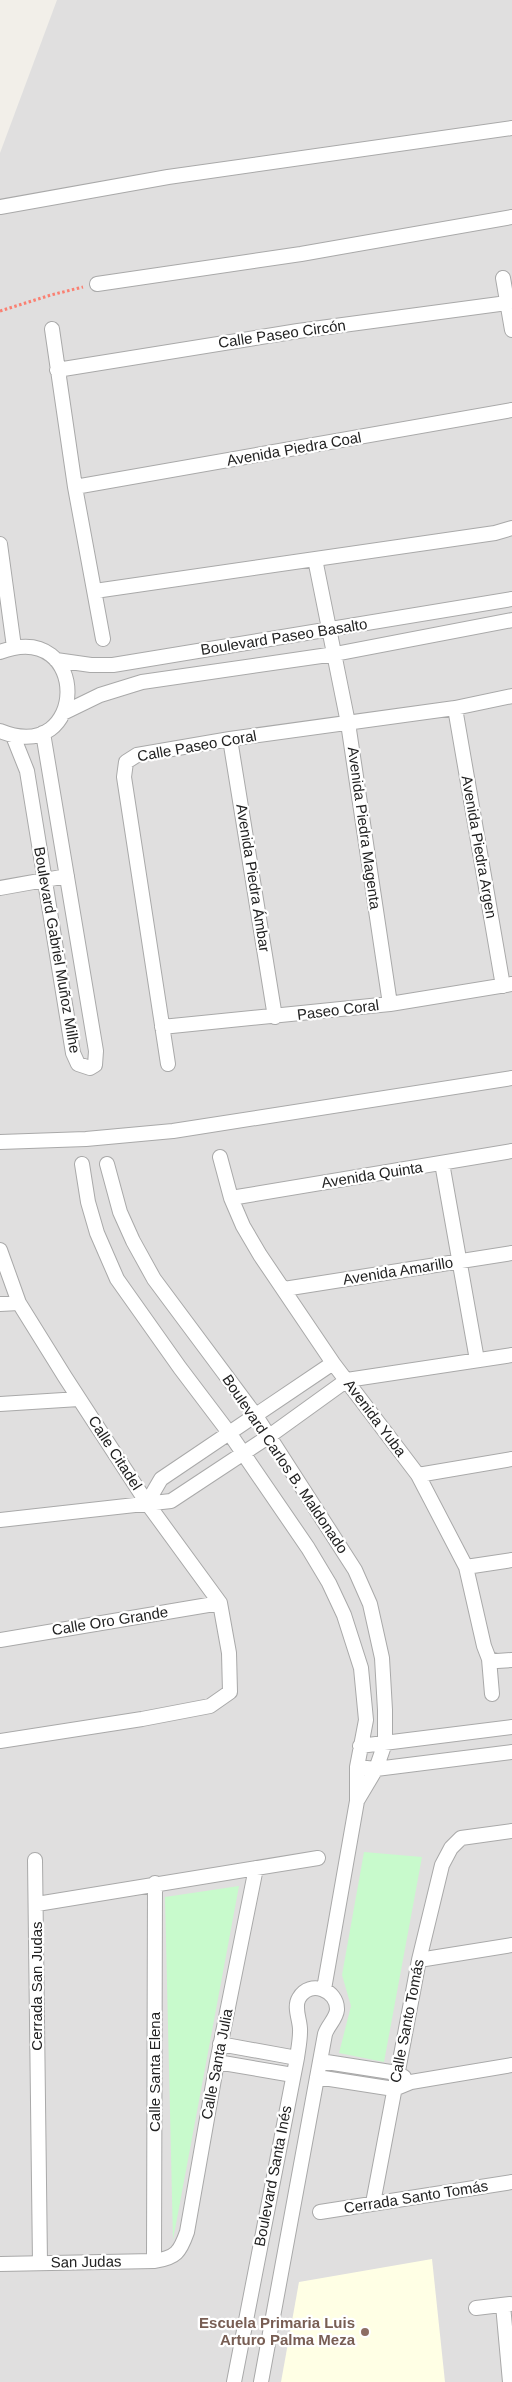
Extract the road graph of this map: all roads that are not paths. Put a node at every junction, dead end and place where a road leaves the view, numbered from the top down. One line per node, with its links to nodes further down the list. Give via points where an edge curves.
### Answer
1 (512, 128): 2 (street, via 168,177)
2 (0, 207)
3 (512, 217): 5 (street, via 301,254)
4 (502, 278): 6 (street)
5 (98, 284)
6 (507, 304): 8 (street); 9 (street, Calle Paseo Circón, via 298,331)
7 (52, 329): 9 (street)
8 (512, 330)
9 (57, 370): 11 (street)
10 (512, 410): 11 (street, Avenida Piedra Coal)
11 (75, 487): 15 (street)
12 (512, 528): 14 (street)
13 (0, 544): 20 (street)
14 (315, 560): 15 (street); 18 (street, Avenida Piedra Magenta)
15 (95, 591): 19 (street)
16 (512, 599): 18 (street, Boulevard Paseo Basalto)
17 (512, 620): 22 (street, Boulevard Paseo Basalto)
18 (329, 630): 22 (street, Avenida Piedra Magenta); 23 (street, Boulevard Paseo Basalto, via 113,665)
19 (103, 638)
20 (14, 647): 21 (street); 23 (street, Boulevard Paseo Basalto, via 44,651)
21 (0, 652)
22 (334, 654): 26 (street, Boulevard Paseo Basalto, via 142,682 100,695); 27 (street, Avenida Piedra Magenta)
23 (56, 660): 26 (street, via 68,685 68,700)
24 (512, 696): 25 (street, Calle Paseo Coral)
25 (455, 708): 27 (street, Calle Paseo Coral); 34 (street, Avenida Piedra Argen)
26 (63, 713): 28 (street, via 55,725)
27 (348, 723): 30 (street, Calle Paseo Coral); 35 (street, Avenida Piedra Magenta)
28 (43, 733): 29 (street, via 28,737); 31 (street, Boulevard Gabriel Muñoz Milhe)
29 (6, 734): 32 (street, Boulevard Gabriel Muñoz Milhe, via 27,771)
30 (230, 739): 36 (street, Avenida Piedra Ámbar); 37 (street, Calle Paseo Coral, via 137,755 124,766)
31 (67, 876): 32 (street); 32 (street, Boulevard Gabriel Muñoz Milhe, via 96,1051 95,1065 90,1068 78,1064 73,1053)
32 (44, 881): 33 (street)
33 (0, 888)
34 (507, 985): 35 (street, Paseo Coral)
35 (390, 1004): 36 (street, Paseo Coral)
36 (275, 1017): 37 (street, Paseo Coral)
37 (162, 1027): 38 (street, Calle Paseo Coral)
38 (168, 1064)
39 (512, 1078): 40 (street, via 173,1131)
40 (0, 1142)
41 (512, 1151): 43 (street, Avenida Quinta)
42 (220, 1158): 46 (street, Avenida Yuba)
43 (442, 1163): 46 (street, Avenida Quinta); 49 (street)
44 (82, 1164): 60 (street, Boulevard Carlos B. Maldonado, via 88,1202 117,1279)
45 (107, 1164): 59 (street, Boulevard Carlos B. Maldonado, via 120,1212 154,1279)
46 (231, 1198): 50 (street, Avenida Yuba, via 243,1226)
47 (0, 1250): 51 (street, Calle Citadel)
48 (512, 1253): 49 (street, Avenida Amarillo)
49 (459, 1262): 50 (street, Avenida Amarillo); 54 (street)
50 (284, 1289): 55 (street, Avenida Yuba)
51 (19, 1303): 52 (street); 57 (street, Calle Citadel)
52 (0, 1304)
53 (512, 1355): 54 (street)
54 (477, 1360): 56 (street)
55 (333, 1363): 56 (street, Avenida Yuba); 59 (street)
56 (347, 1380): 61 (street); 64 (street, Avenida Yuba)
57 (79, 1399): 58 (street); 65 (street, Calle Citadel)
58 (0, 1404)
59 (256, 1416): 60 (street); 61 (street, Boulevard Carlos B. Maldonado)
60 (230, 1434): 62 (street, Boulevard Carlos B. Maldonado); 65 (street, via 161,1479)
61 (268, 1436): 62 (street); 76 (street, Boulevard Carlos B. Maldonado, via 355,1570 370,1604 382,1658)
62 (243, 1454): 65 (street, via 171,1501); 77 (street, Boulevard Carlos B. Maldonado, via 308,1548 344,1615 361,1668 366,1720)
63 (512, 1458): 64 (street)
64 (418, 1474): 68 (street, Avenida Yuba)
65 (147, 1503): 66 (street); 69 (street, Calle Citadel)
66 (0, 1520)
67 (512, 1560): 68 (street)
68 (466, 1567): 71 (street, Avenida Yuba)
69 (220, 1603): 70 (street, Calle Oro Grande); 75 (street, Calle Citadel, via 229,1653 230,1692 210,1706)
70 (0, 1640)
71 (489, 1659): 72 (street); 73 (street, Avenida Yuba)
72 (512, 1660)
73 (492, 1694)
74 (512, 1727): 76 (street)
75 (0, 1741)
76 (385, 1743): 77 (street); 80 (street, Boulevard Carlos B. Maldonado)
77 (360, 1746): 79 (street, Boulevard Carlos B. Maldonado)
78 (512, 1752): 80 (street)
79 (357, 1767): 80 (street); 81 (street, Boulevard Carlos B. Maldonado)
80 (376, 1768): 81 (street)
81 (357, 1801): 90 (street)
82 (512, 1831): 89 (street, Calle Santo Tomás, via 461,1838 455,1842 442,1865)
83 (318, 1858): 85 (street, Cerrada San Judas)
84 (35, 1860): 87 (street)
85 (256, 1868): 86 (street, Cerrada San Judas); 91 (street, Calle Santa Julia)
86 (155, 1883): 87 (street, Cerrada San Judas); 105 (street, Calle Santa Elena)
87 (37, 1904): 106 (street, Cerrada San Judas)
88 (512, 1945): 89 (street)
89 (419, 1960): 96 (street, Calle Santo Tomás)
90 (324, 1989): 92 (street, Boulevard Santa Inés, via 312,1989 299,1998 300,2031); 93 (street, Boulevard Santa Inés, via 333,1995 337,2013 325,2034)
91 (220, 2044): 92 (street); 94 (street, Calle Santa Julia)
92 (296, 2058): 97 (street, Boulevard Santa Inés)
93 (320, 2061): 96 (street); 98 (street, Boulevard Santa Inés)
94 (217, 2062): 97 (street); 104 (street, Calle Santa Julia, via 187,2232)
95 (512, 2065): 99 (street)
96 (397, 2073): 99 (street); 100 (street, Calle Santo Tomás)
97 (293, 2075): 110 (street, Boulevard Santa Inés)
98 (317, 2077): 100 (street); 111 (street, Boulevard Santa Inés)
99 (411, 2082): 100 (street)
100 (394, 2089): 102 (street, Calle Santo Tomás)
101 (512, 2182): 102 (street, Cerrada Santo Tomás)
102 (372, 2203): 103 (street, Cerrada Santo Tomás)
103 (320, 2212)
104 (172, 2258): 105 (street, San Judas)
105 (154, 2261): 106 (street, San Judas)
106 (40, 2263): 107 (street, San Judas)
107 (0, 2264)
108 (508, 2304): 109 (street); 112 (street)
109 (476, 2308)
110 (234, 2382)
111 (261, 2382)
112 (510, 2382)

